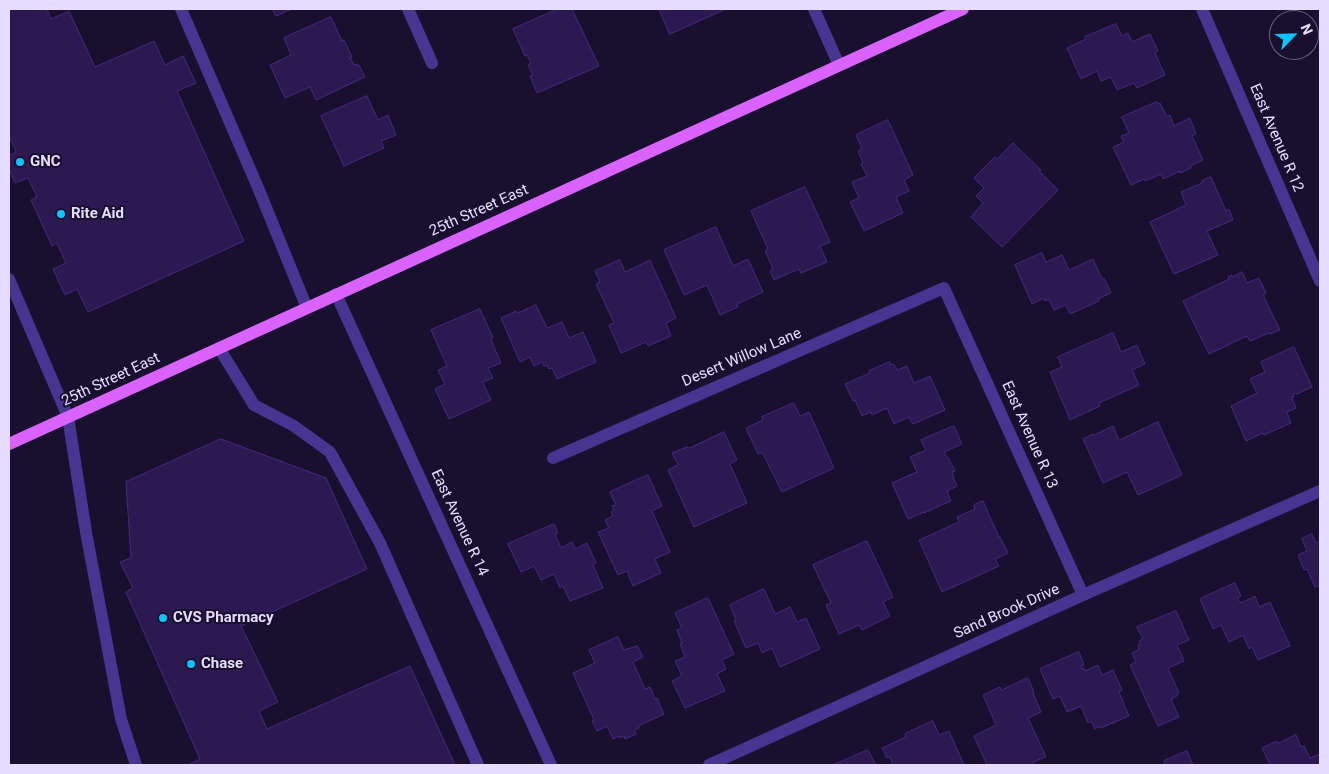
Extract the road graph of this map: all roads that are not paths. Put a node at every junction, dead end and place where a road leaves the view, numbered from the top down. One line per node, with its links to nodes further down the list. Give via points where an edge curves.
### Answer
1 (181, 9): 13 (street)
2 (408, 9): 6 (street)
3 (814, 9): 7 (street)
4 (963, 9): 7 (main road, 25th Street East)
5 (1202, 9): 9 (street, East Avenue R 12)
6 (432, 63)
7 (839, 65): 11 (main road, 25th Street East)
8 (9, 279): 12 (street)
9 (1320, 281)
10 (944, 288): 17 (street, Desert Willow Lane); 19 (street, East Avenue R 13)
11 (336, 294): 13 (main road, 25th Street East); 22 (street, East Avenue R 14)
12 (14, 305): 15 (street)
13 (306, 308): 14 (main road, 25th Street East)
14 (219, 348): 15 (main road, 25th Street East); 21 (street, via 254,405 294,426 330,452 380,543)
15 (68, 417): 16 (main road, 25th Street East); 20 (street, via 121,719)
16 (9, 444)
17 (553, 458)
18 (1320, 492): 19 (street, Sand Brook Drive)
19 (1084, 595): 23 (street, Sand Brook Drive)
20 (136, 765)
21 (478, 765)
22 (551, 765)
23 (709, 765)

